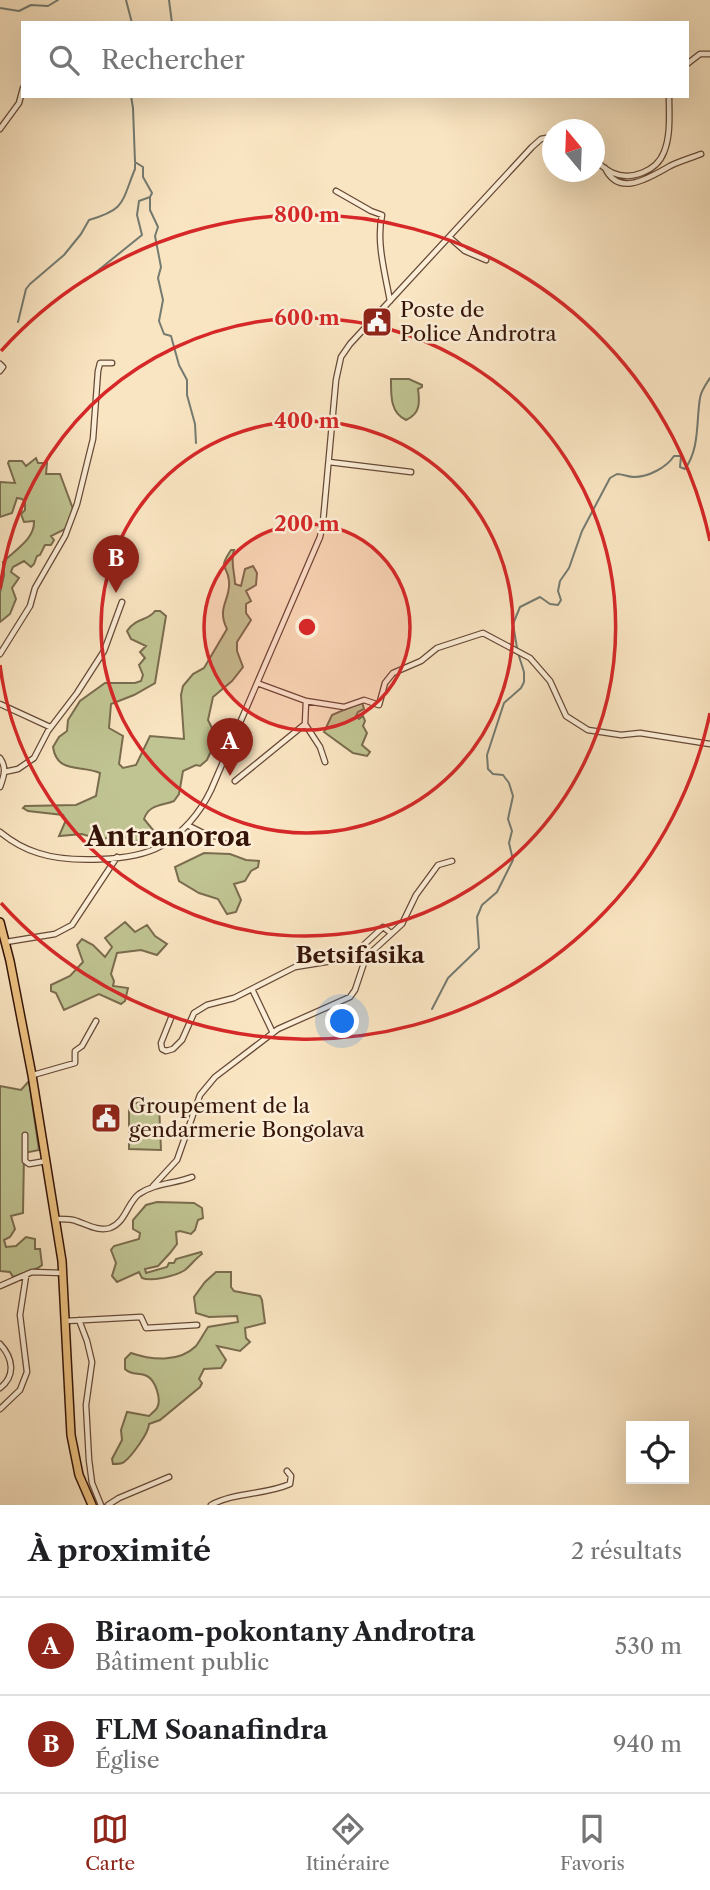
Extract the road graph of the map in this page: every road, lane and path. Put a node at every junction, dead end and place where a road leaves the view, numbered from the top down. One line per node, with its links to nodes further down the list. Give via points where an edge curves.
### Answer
1 (710, 54): 2 (street, via 700,54)
2 (689, 62)
3 (21, 96): 5 (street)
4 (669, 98): 8 (street, via 667,144 656,165 630,175)
5 (0, 129)
6 (542, 139): 11 (street)
7 (701, 154): 9 (street, via 639,183 626,185)
8 (605, 168)
9 (605, 169)
10 (336, 191): 13 (street, via 382,215 379,226)
11 (449, 237): 12 (street); 13 (street)
12 (486, 260)
13 (390, 302): 17 (street, via 341,357)
14 (113, 363): 20 (street, via 100,363 93,439 65,536)
15 (0, 364): 16 (street)
16 (0, 371)
17 (329, 462): 18 (street); 21 (street, via 320,537)
18 (411, 472)
19 (122, 601): 25 (street, via 104,651)
20 (0, 654)
21 (257, 683): 22 (street); 32 (street, via 203,807)
22 (306, 701): 24 (street); 26 (street, via 344,707 364,700 379,705 393,673 437,648 483,633 530,658 550,681 566,716 588,730)
23 (0, 704): 25 (street)
24 (305, 724): 28 (street); 30 (street)
25 (50, 727): 29 (street, via 34,758)
26 (710, 744)
27 (0, 758): 29 (street)
28 (325, 762)
29 (4, 772): 31 (street)
30 (235, 781)
31 (0, 787)
32 (187, 825): 34 (street); 35 (street, via 148,852)
33 (1, 834): 35 (street, via 35,853 55,858)
34 (226, 838)
35 (117, 857): 39 (street, via 72,925 55,933)
36 (452, 861): 38 (street, via 438,865 404,921)
37 (0, 922): 39 (main road)
38 (391, 933): 40 (street, via 383,926 353,955 295,967); 43 (street, via 366,957 350,997)
39 (6, 942): 44 (main road)
40 (252, 989): 41 (street, via 194,1013 182,1040 166,1051 162,1043); 43 (street)
41 (171, 1018)
42 (96, 1021): 44 (street, via 75,1051 75,1063)
43 (273, 1033): 48 (street, via 208,1083 177,1160)
44 (32, 1076): 46 (main road)
45 (24, 1135): 46 (street, via 25,1161)
46 (46, 1161): 49 (main road)
47 (191, 1177): 48 (street)
48 (153, 1186): 49 (street, via 133,1200 111,1227)
49 (55, 1219): 50 (main road)
50 (62, 1273): 51 (street); 54 (main road)
51 (26, 1276): 52 (street); 58 (street, via 20,1315 27,1372 20,1390)
52 (0, 1286)
53 (79, 1320): 54 (street); 55 (street, via 141,1317 146,1328); 62 (street, via 92,1362 86,1405 89,1461)
54 (65, 1321): 61 (main road, via 71,1435 79,1475)
55 (197, 1325)
56 (0, 1344): 57 (street, via 12,1372)
57 (0, 1388)
58 (0, 1409)
59 (287, 1471): 64 (street, via 290,1484)
60 (169, 1478): 63 (street)
61 (92, 1505)
62 (101, 1505)
63 (108, 1505)
64 (211, 1505)

